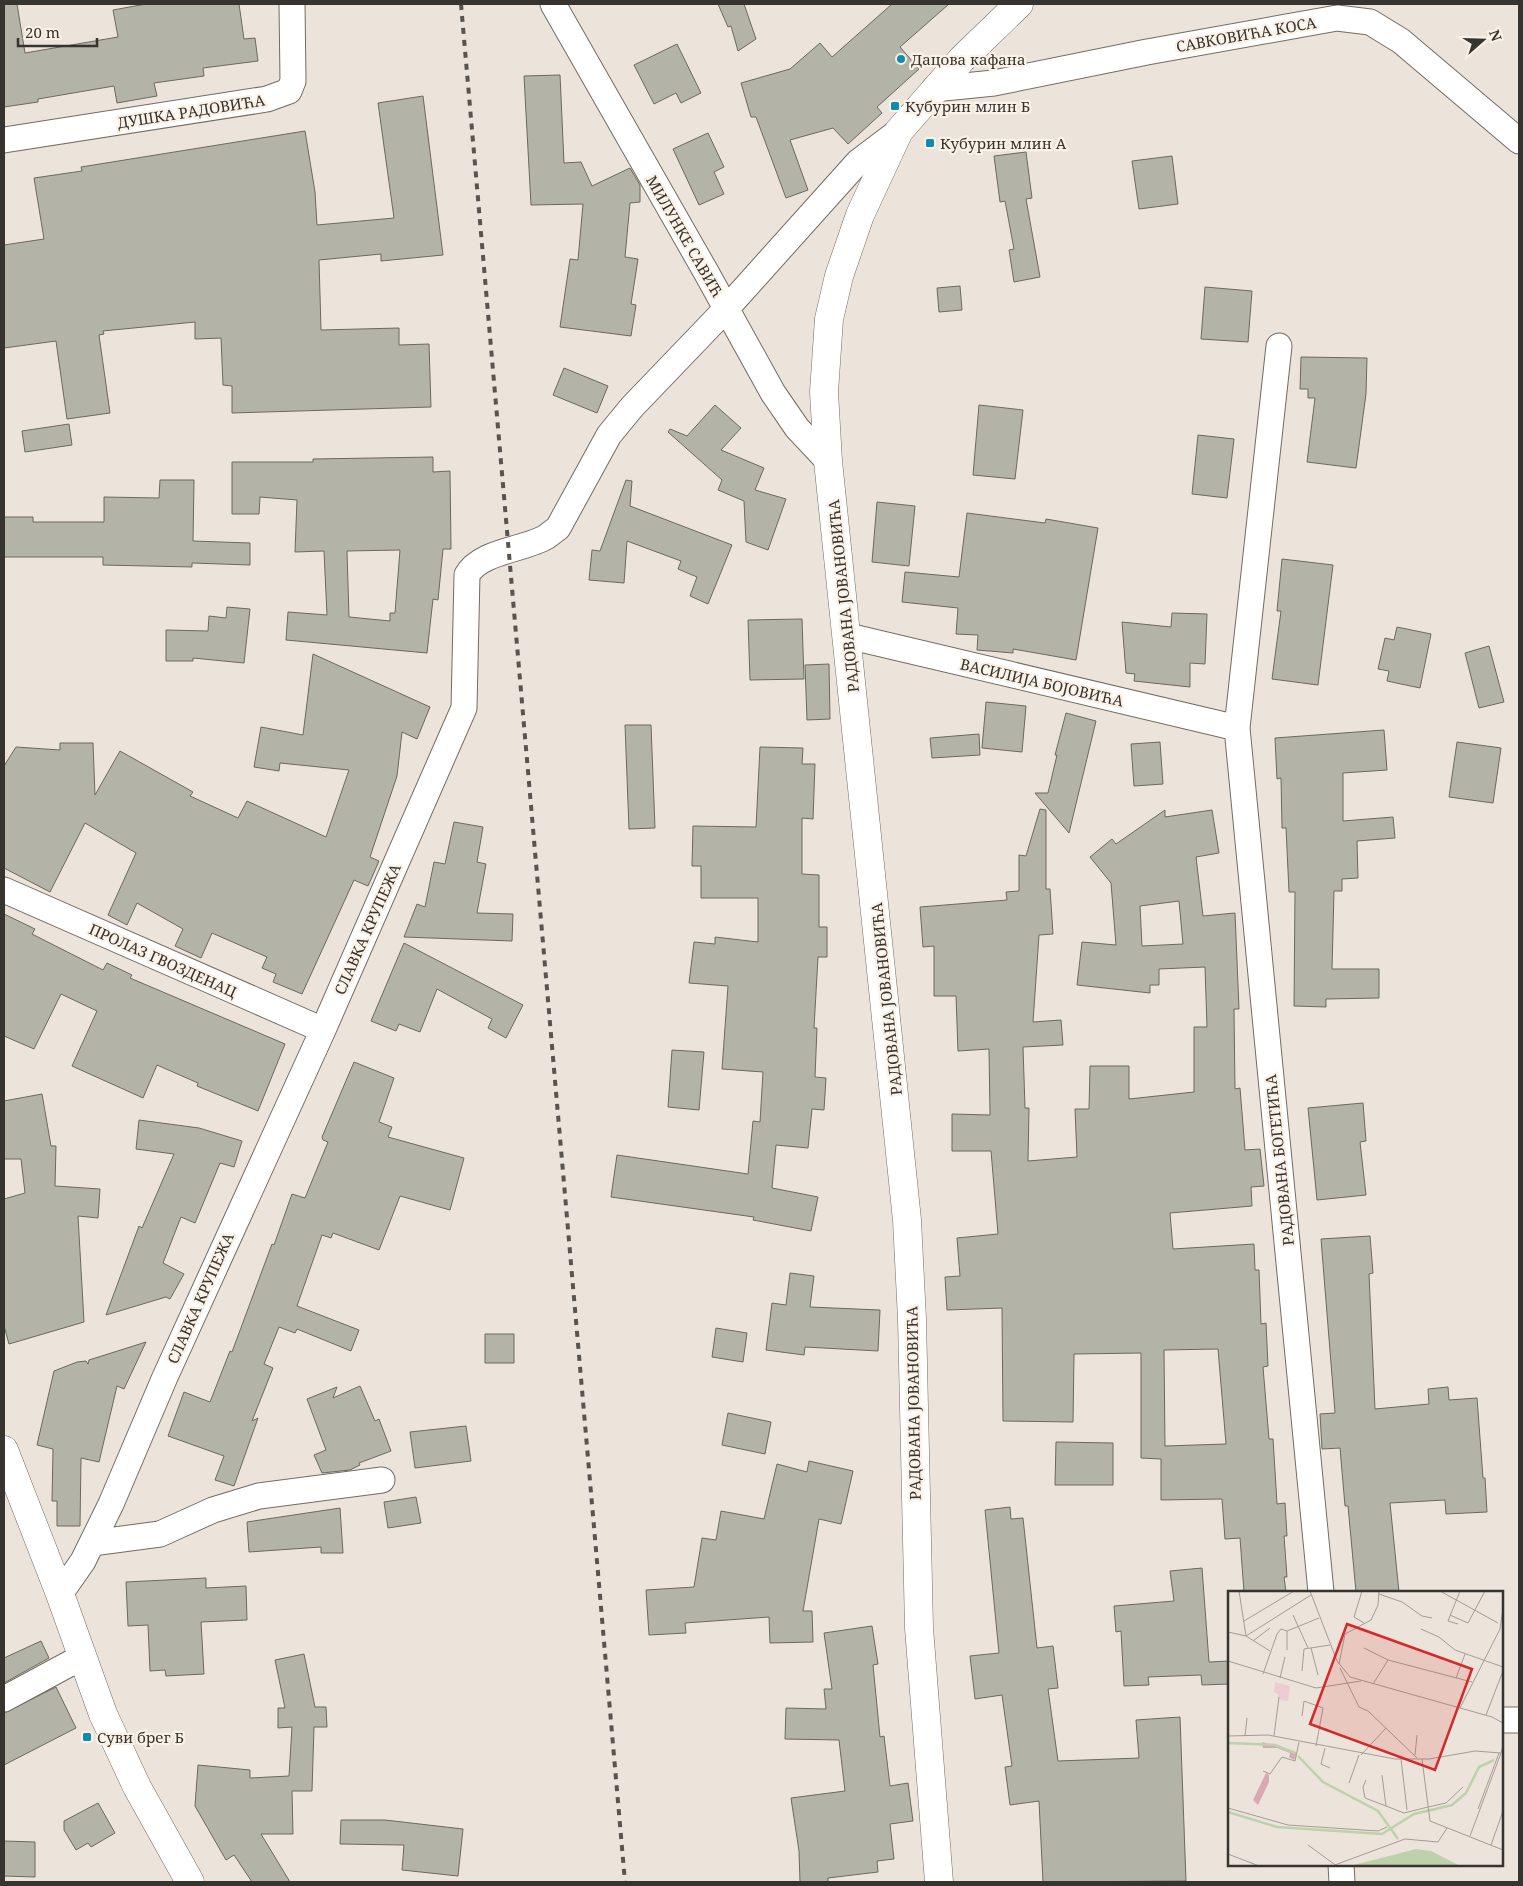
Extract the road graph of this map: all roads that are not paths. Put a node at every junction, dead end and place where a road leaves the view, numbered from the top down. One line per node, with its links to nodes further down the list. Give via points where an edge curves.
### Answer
1 (292, 4): 6 (street, ДУШКА РАДОВИЋА, via 294,81 289,91 267,99)
2 (553, 4): 8 (street, МИЛУНКЕ САВИЋ)
3 (1019, 4): 4 (main road, РАДОВАНА ЈОВАНОВИЋА)
4 (934, 89): 5 (main road, РАДОВАНА ЈОВАНОВИЋА); 7 (street, САВКОВИЋА КОСА, via 994,83 1337,18 1370,22 1400,41)
5 (898, 131): 8 (street, via 858,162); 10 (main road, РАДОВАНА ЈОВАНОВИЋА, via 860,215 832,301 825,366)
6 (4, 140)
7 (1519, 140)
8 (727, 308): 10 (street, МИЛУНКЕ САВИЋ, via 773,393 798,428); 14 (street, СЛАВКА КРУПЕЖА, via 645,392 609,435 558,528 545,538 483,560 467,575 464,708)
9 (1279, 346): 12 (street, РАДОВАНА БОГЕТИЋА)
10 (828, 461): 11 (main road, РАДОВАНА ЈОВАНОВИЋА)
11 (848, 636): 12 (street, ВАСИЛИЈА БОЈОВИЋА); 26 (main road, РАДОВАНА ЈОВАНОВИЋА, via 907,1220 919,1628)
12 (1237, 728): 18 (street, РАДОВАНА БОГЕТИЋА)
13 (4, 890): 14 (street, ПРОЛАЗ ГВОЗДЕНАЦ)
14 (323, 1030): 17 (street, СЛАВКА КРУПЕЖА)
15 (4, 1450): 19 (main road)
16 (382, 1480): 17 (street, via 259,1496 213,1510 160,1534)
17 (92, 1543): 19 (street, СЛАВКА КРУПЕЖА)
18 (1321, 1591)
19 (60, 1594): 20 (main road)
20 (82, 1657): 21 (street); 25 (main road, via 118,1748)
21 (4, 1699)
22 (1503, 1720): 23 (street)
23 (1519, 1720)
24 (1342, 1866): 27 (street)
25 (190, 1882)
26 (939, 1882)
27 (1342, 1882)

